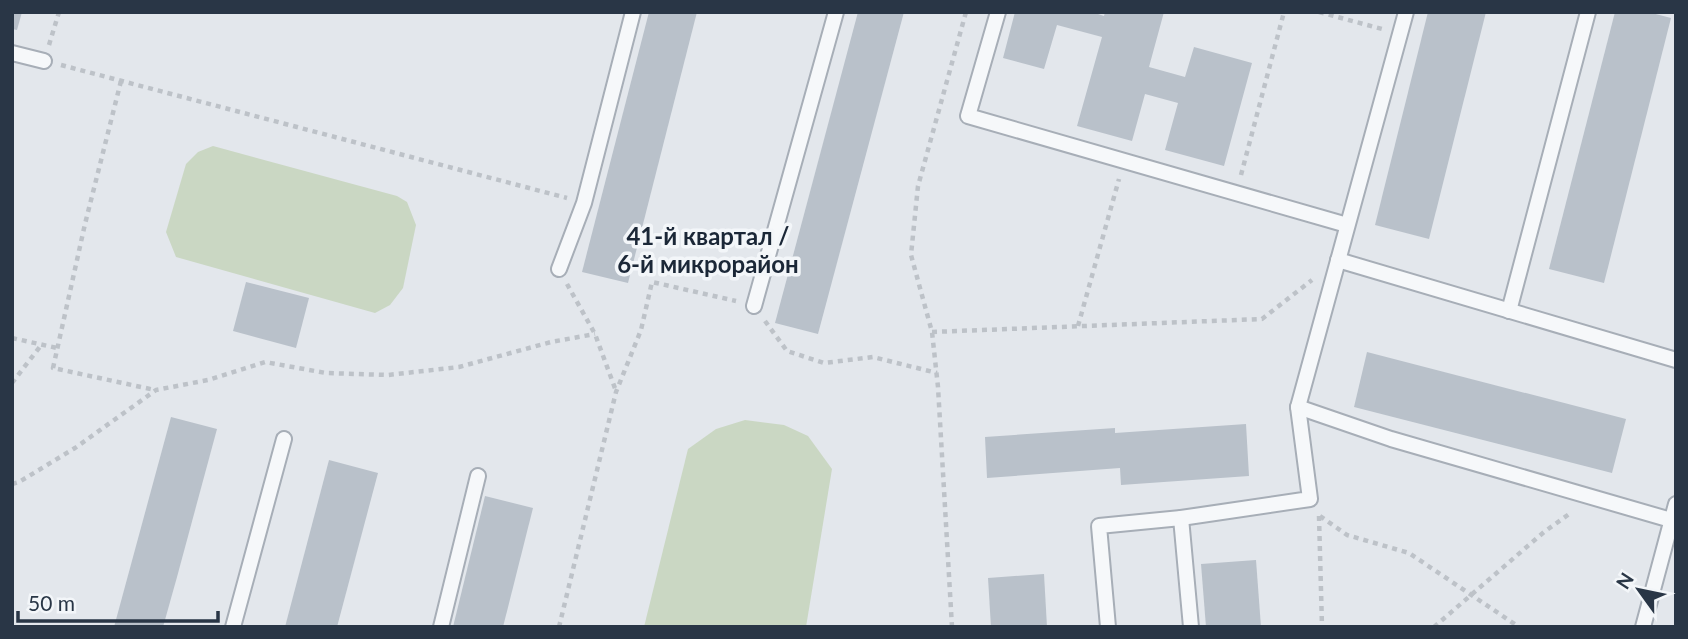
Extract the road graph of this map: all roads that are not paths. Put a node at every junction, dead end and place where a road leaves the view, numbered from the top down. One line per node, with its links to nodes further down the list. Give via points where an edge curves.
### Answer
1 (633, 12): 10 (lane, via 584,203)
2 (836, 12): 11 (lane)
3 (998, 12): 8 (lane, via 968,116)
4 (1406, 12): 8 (lane)
5 (1588, 12): 12 (lane)
6 (12, 53): 7 (lane)
7 (44, 61)
8 (1347, 225): 9 (lane)
9 (1338, 261): 12 (lane); 14 (lane)
10 (559, 269)
11 (754, 306)
12 (1509, 310): 13 (lane)
13 (1676, 360)
14 (1298, 407): 18 (lane, via 1310,499); 19 (lane, via 1391,439)
15 (284, 439): 20 (lane)
16 (478, 476): 21 (lane)
17 (1676, 503): 19 (lane)
18 (1181, 518): 22 (lane, via 1099,526); 23 (lane)
19 (1671, 520): 24 (lane)
20 (233, 627)
21 (441, 627)
22 (1108, 627)
23 (1191, 627)
24 (1643, 627)

